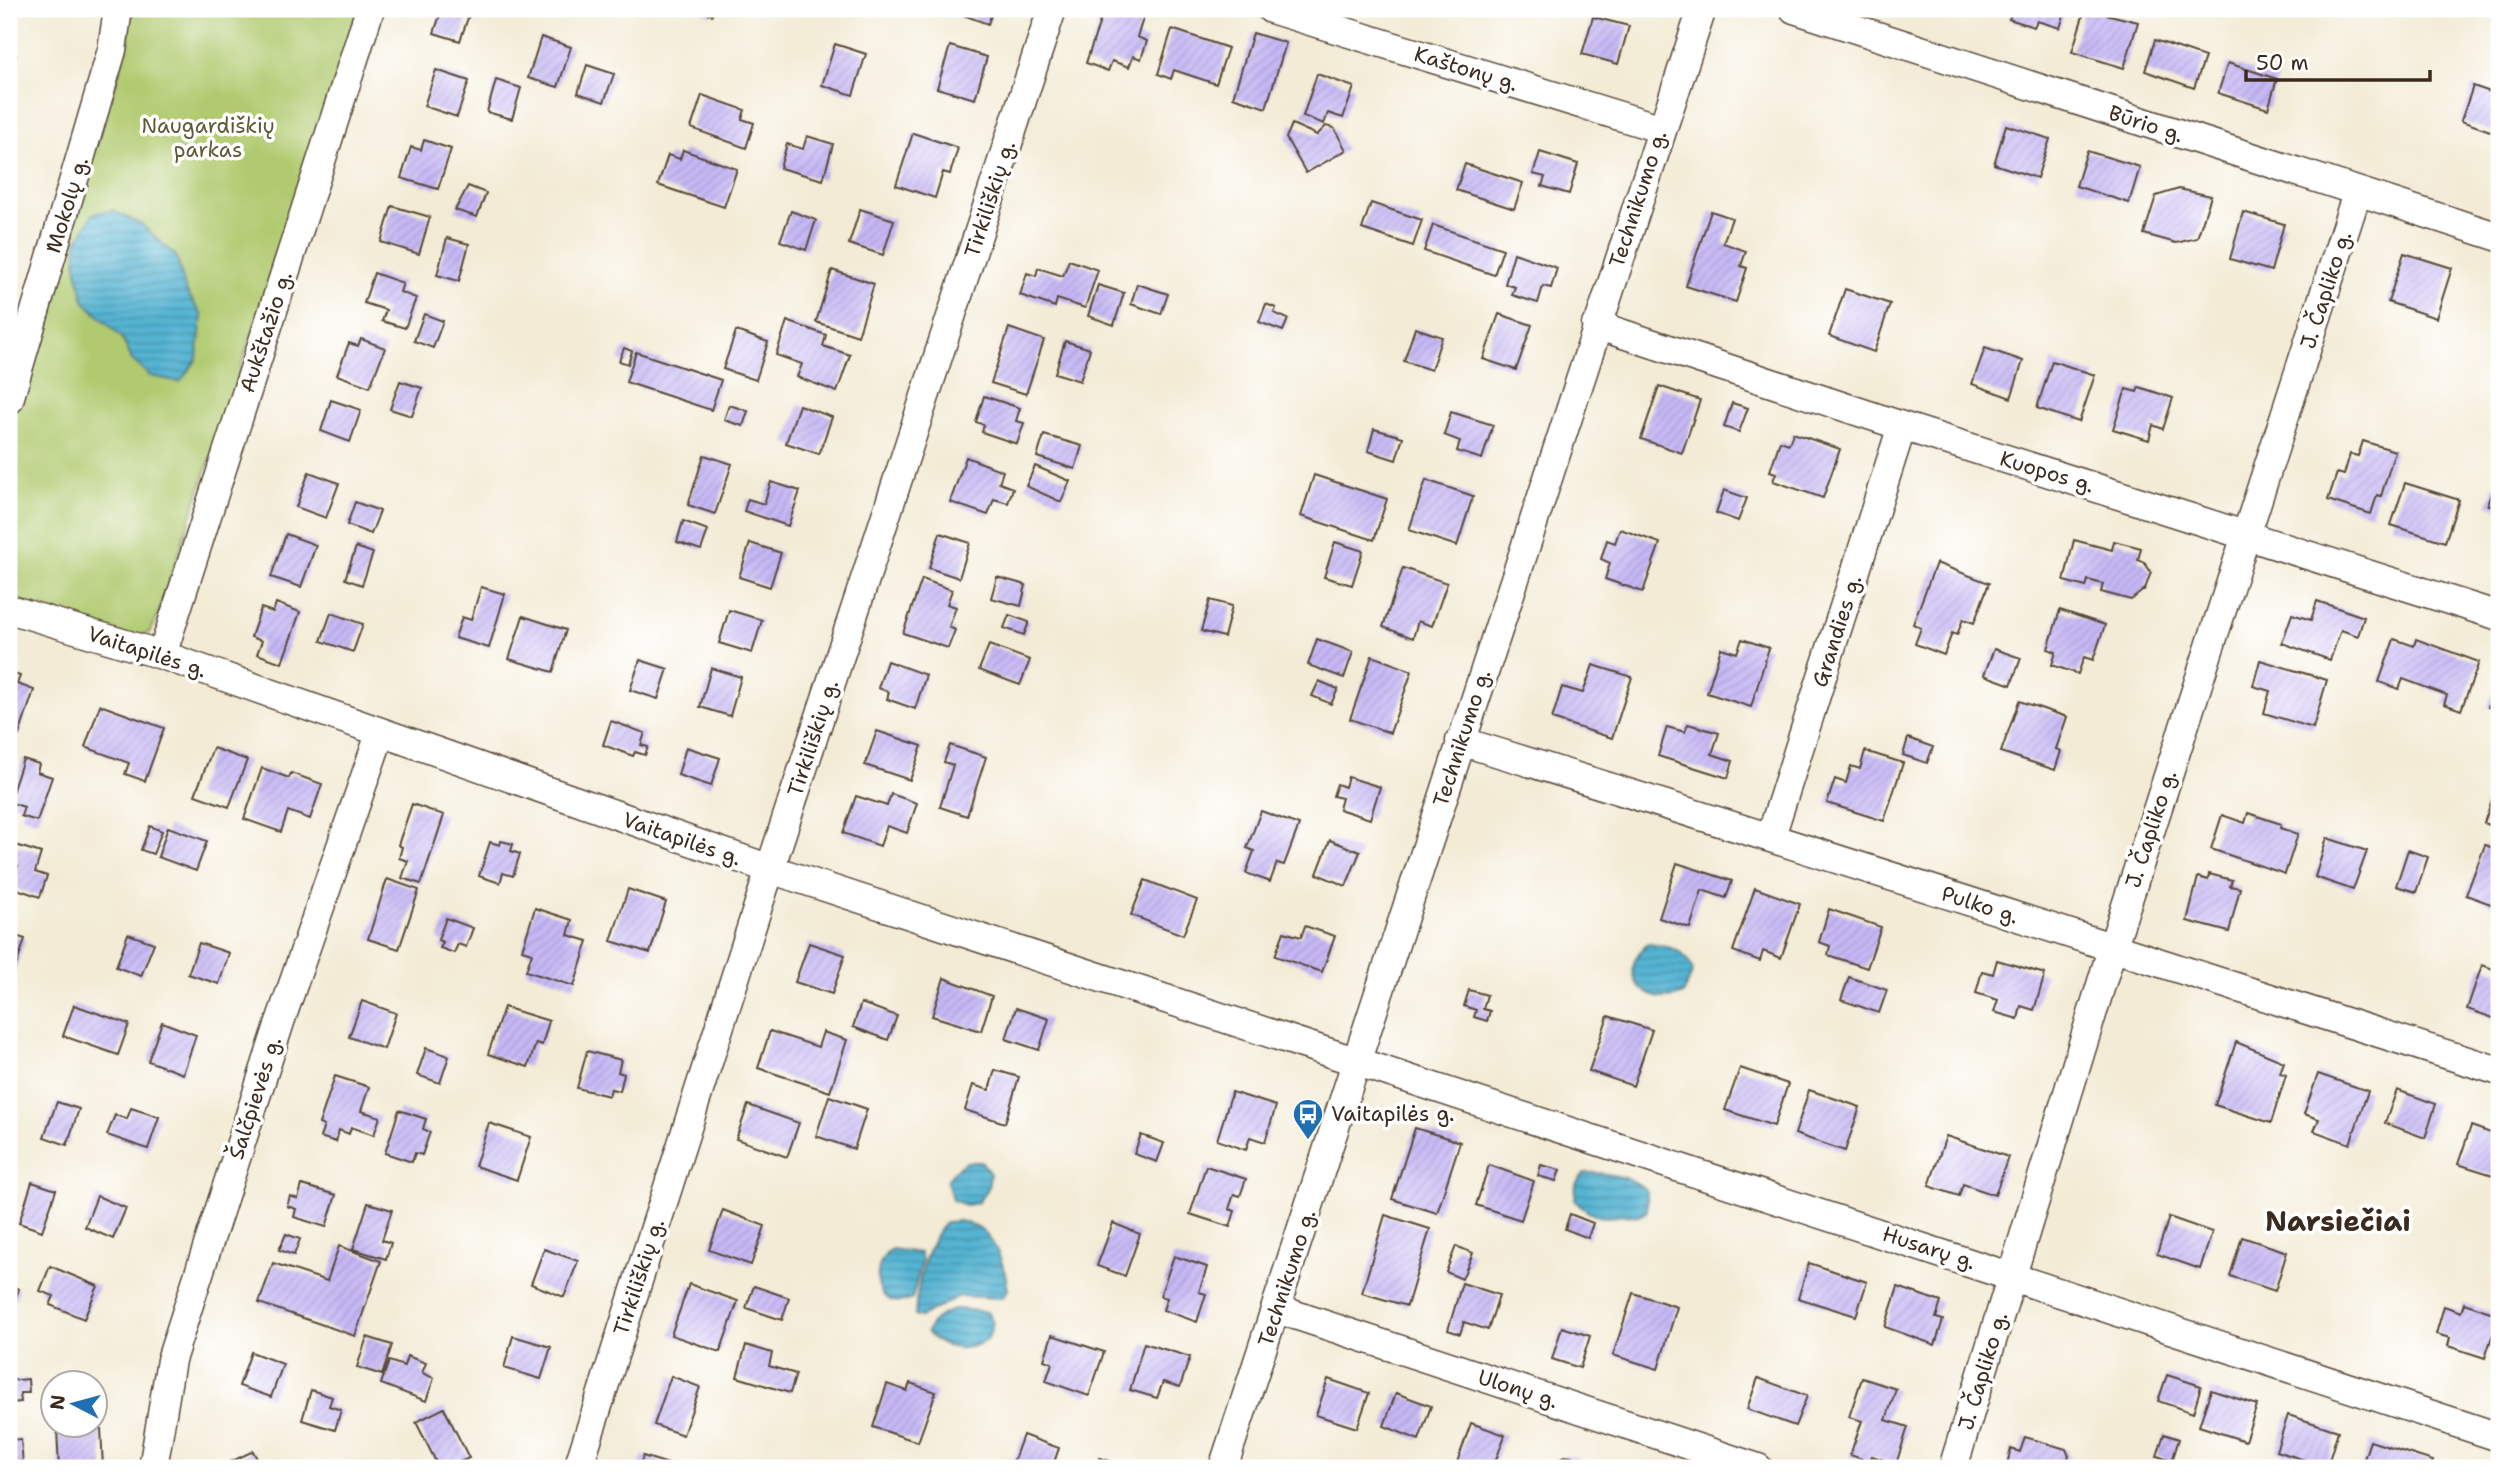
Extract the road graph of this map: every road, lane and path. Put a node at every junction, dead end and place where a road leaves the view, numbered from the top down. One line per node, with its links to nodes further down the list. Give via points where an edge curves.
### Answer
1 (118, 9): 11 (street, Mokolų g., via 112,50)
2 (370, 9): 16 (street, Aukštažio g.)
3 (1052, 9): 20 (street, Tirkiliškių g.)
4 (1271, 9): 7 (street, Kaštonų g.)
5 (1702, 9): 7 (street, Technikumo g.)
6 (1794, 9): 8 (street, Būrio g.)
7 (1662, 129): 10 (street, Technikumo g.)
8 (2357, 192): 9 (street, Būrio g.); 13 (street, J. Čapliko g.)
9 (2499, 237)
10 (1596, 325): 12 (street, Kuopos g.); 18 (street, Technikumo g.)
11 (9, 400)
12 (1902, 426): 13 (street, Kuopos g.); 19 (street, Grandies g.)
13 (2247, 535): 15 (street, Kuopos g.); 21 (street, J. Čapliko g.)
14 (9, 609): 16 (street, Vaitapilės g.)
15 (2499, 616)
16 (162, 655): 17 (street, Vaitapilės g.)
17 (380, 734): 20 (street, Vaitapilės g.); 27 (street, Šalčpievės g., via 280,1022 171,1360)
18 (1460, 741): 19 (street, Pulko g.); 22 (street, Technikumo g.)
19 (1771, 836): 21 (street, Pulko g.)
20 (769, 869): 22 (street, Vaitapilės g.); 28 (street, Tirkiliškių g.)
21 (2112, 949): 23 (street, Pulko g.); 24 (street, J. Čapliko g.)
22 (1358, 1064): 24 (street, Husarų g.); 25 (street, Technikumo g.)
23 (2499, 1071)
24 (2012, 1275): 26 (street, Husarų g.); 31 (street, J. Čapliko g.)
25 (1277, 1309): 29 (street, Technikumo g.); 30 (street, Ulonų g.)
26 (2499, 1437)
27 (153, 1468)
28 (578, 1468)
29 (1223, 1468)
30 (1758, 1468)
31 (1953, 1468)

